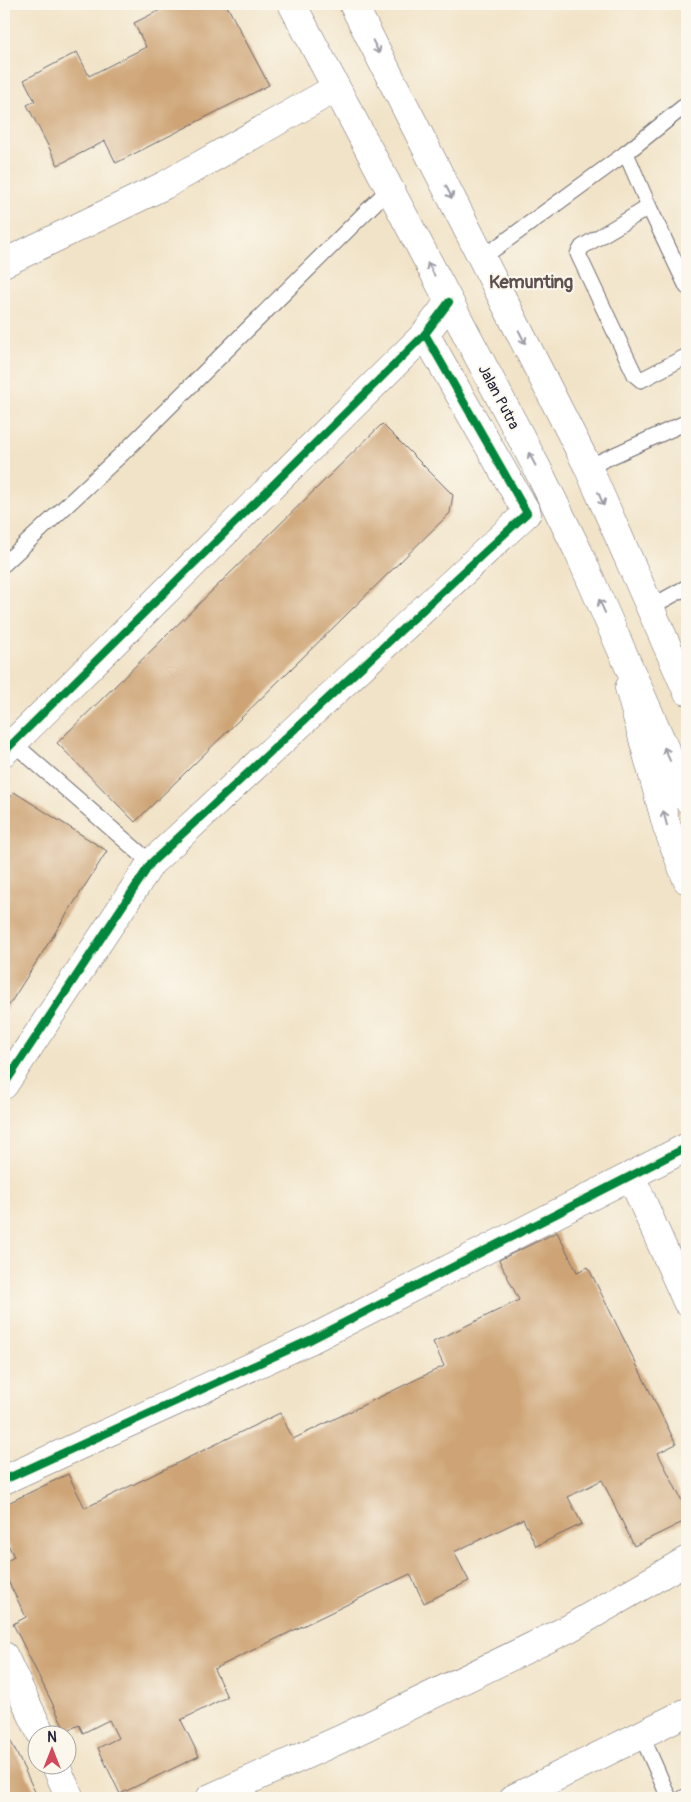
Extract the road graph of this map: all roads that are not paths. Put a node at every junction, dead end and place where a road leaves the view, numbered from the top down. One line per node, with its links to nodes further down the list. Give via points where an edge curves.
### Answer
1 (292, 4): 3 (street, Jalan Putra)
2 (353, 4): 8 (street, one-way to 8)
3 (336, 88): 6 (street, Jalan Putra); 9 (street, via 165,185)
4 (687, 104): 5 (lane)
5 (626, 153): 7 (lane); 8 (lane)
6 (389, 189): 11 (street, Jalan Putra, one-way to 6); 18 (lane, via 125,452)
7 (649, 207): 10 (lane); 13 (lane, via 582,247 578,254 635,375 641,380)
8 (482, 258): 15 (street, one-way to 15)
9 (4, 263)
10 (687, 288)
11 (449, 302): 12 (street); 16 (street, Jalan Putra, one-way to 11)
12 (425, 334): 17 (street); 24 (street)
13 (687, 356)
14 (687, 422): 15 (lane)
15 (588, 467): 20 (street, one-way to 20)
16 (550, 495): 17 (street); 21 (street, Jalan Putra, one-way to 16)
17 (527, 514): 26 (street)
18 (4, 564)
19 (687, 587): 20 (lane)
20 (651, 612): 22 (street); 23 (street)
21 (615, 636): 25 (street, Jalan Putra, one-way to 21); 27 (street, one-way to 21, via 667,827)
22 (687, 662)
23 (687, 691)
24 (8, 747): 26 (lane)
25 (687, 799)
26 (151, 863): 28 (street)
27 (687, 880)
28 (4, 1085)
29 (687, 1147): 30 (street)
30 (631, 1176): 31 (street); 32 (street, via 310,1340)
31 (687, 1302)
32 (4, 1480)
33 (687, 1560): 41 (street, via 568,1629 342,1739)
34 (4, 1656): 36 (street)
35 (687, 1712): 37 (street)
36 (36, 1724)
37 (641, 1734): 42 (street); 43 (lane)
38 (59, 1774): 40 (street)
39 (687, 1796): 44 (lane)
40 (70, 1798)
41 (210, 1798)
42 (514, 1798)
43 (669, 1798)
44 (683, 1798)

